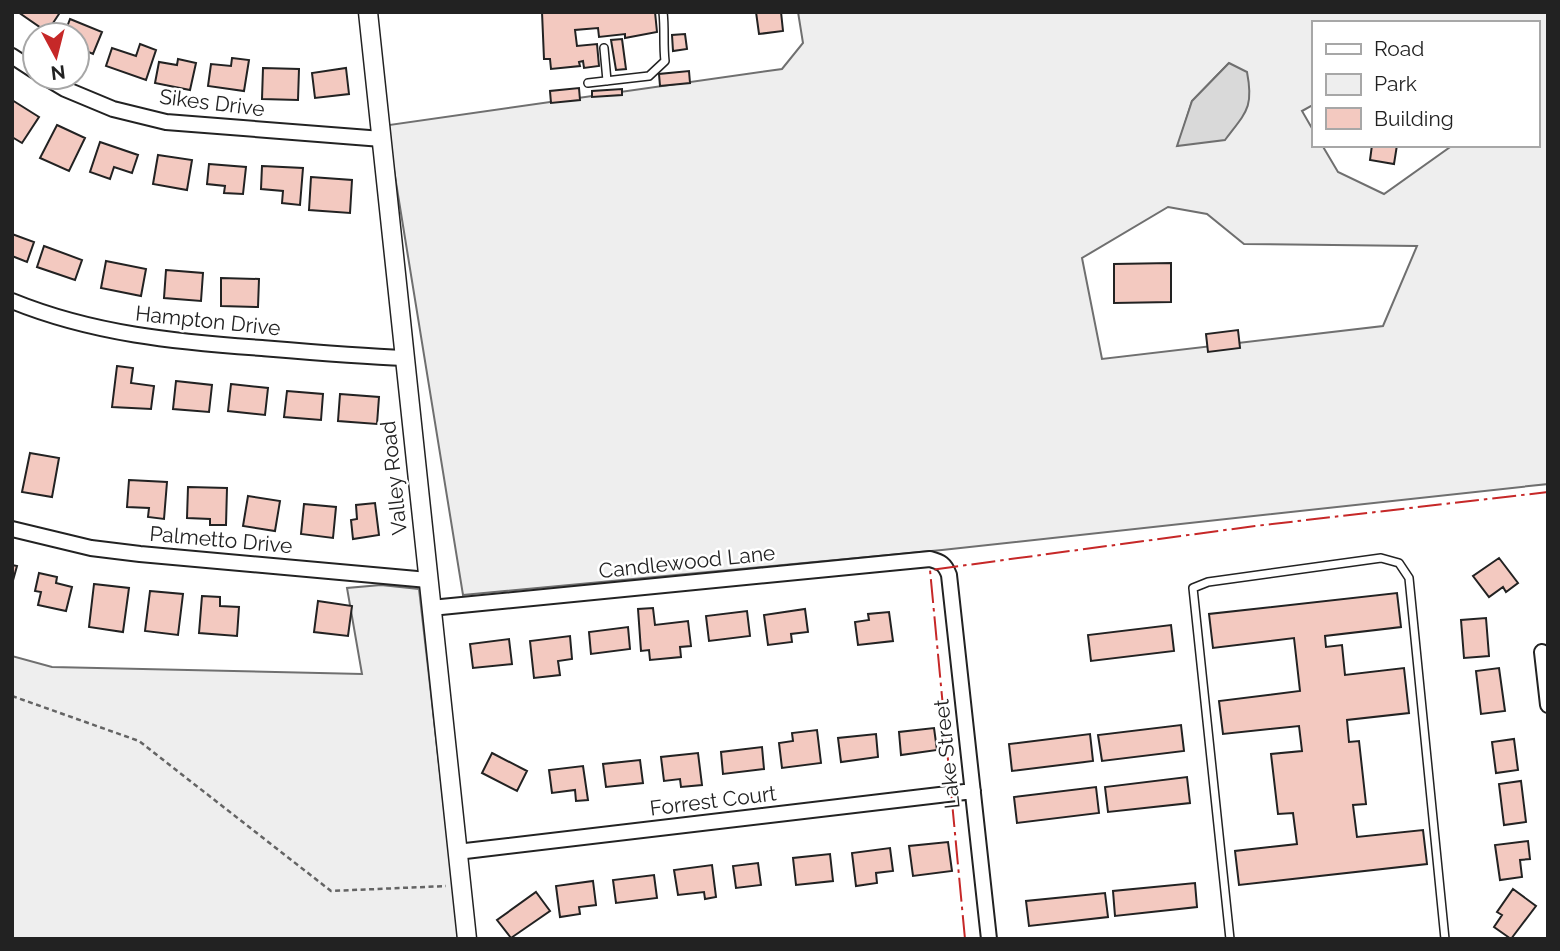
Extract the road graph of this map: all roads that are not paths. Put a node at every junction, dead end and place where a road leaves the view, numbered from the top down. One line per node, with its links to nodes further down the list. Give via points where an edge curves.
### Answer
1 (368, 12): 7 (street, Valley Road)
2 (663, 12): 4 (lane, via 665,61 649,76)
3 (604, 48): 4 (lane)
4 (607, 81): 5 (lane)
5 (588, 83)
6 (70, 91): 7 (street, Sikes Drive, via 113,110 166,121)
7 (382, 139): 9 (street, Valley Road)
8 (12, 301): 9 (street, Hampton Drive, via 88,327 177,342)
9 (405, 358): 12 (street, Valley Road)
10 (12, 529): 12 (street, Palmetto Drive, via 103,550)
11 (946, 566): 13 (street, Candlewood Lane, via 930,559); 16 (street, Lake Street)
12 (428, 580): 13 (street, Valley Road)
13 (431, 608): 17 (street, Valley Road)
14 (1542, 652): 15 (street)
15 (1548, 705)
16 (973, 791): 17 (street, Forrest Court); 19 (street, Lake Street)
17 (457, 852): 18 (street, Valley Road)
18 (467, 939)
19 (989, 939)
20 (1230, 939): 21 (lane, via 1193,588 1208,582 1381,558 1399,564 1409,578)
21 (1445, 939)

